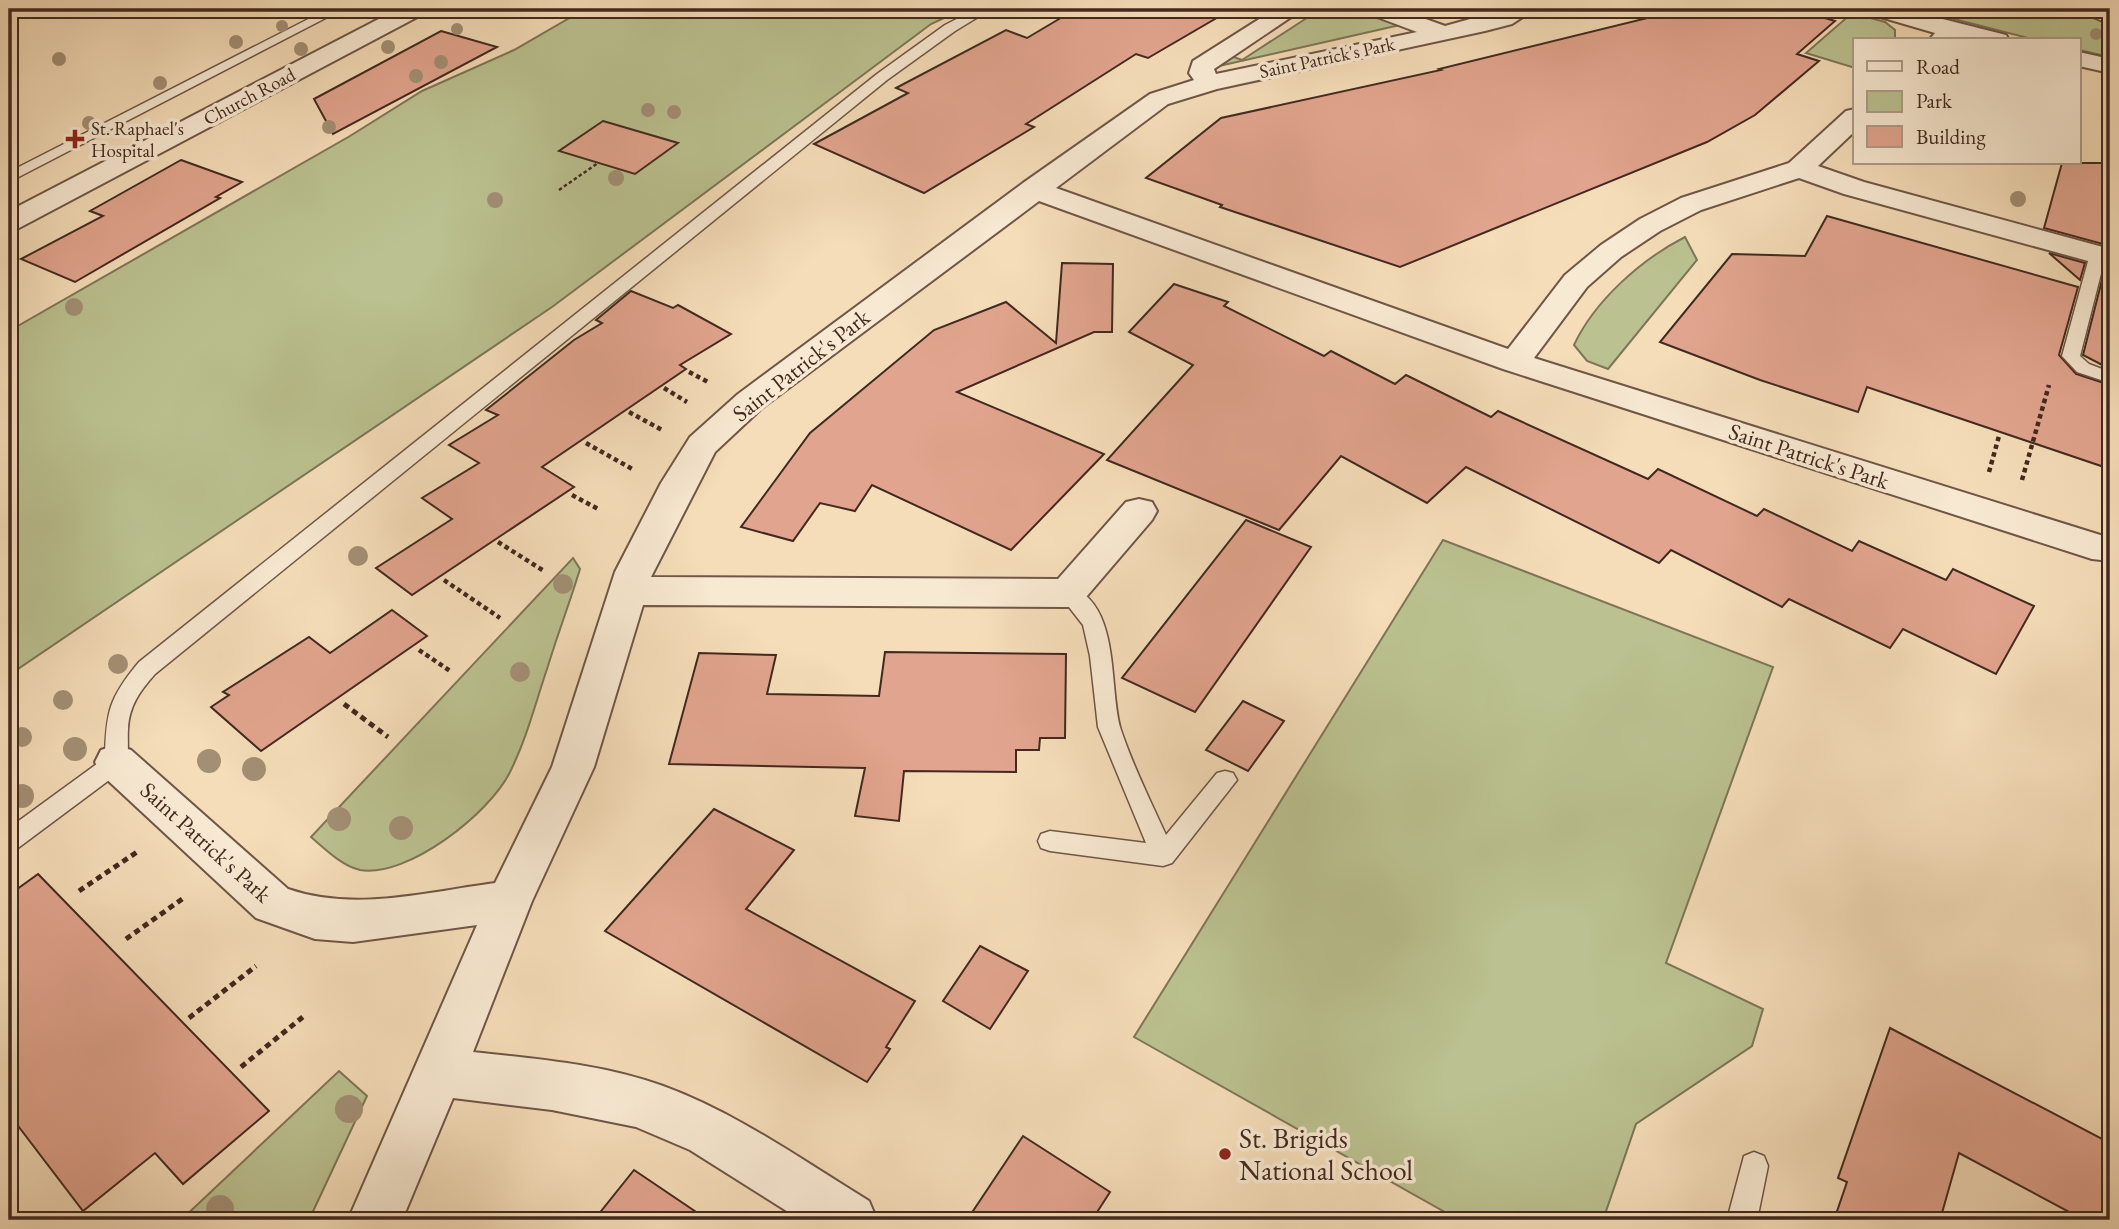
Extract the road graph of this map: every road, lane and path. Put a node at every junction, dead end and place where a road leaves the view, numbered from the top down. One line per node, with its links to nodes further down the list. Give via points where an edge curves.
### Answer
1 (337, 9): 19 (lane)
2 (415, 9): 22 (street, Church Road)
3 (985, 9): 48 (lane, via 882,77 147,668 125,694 117,725)
4 (1291, 9): 15 (street, Saint Patrick's Park, via 1202,66 1201,74)
5 (1377, 9): 10 (street, Saint Patrick's Park)
6 (1523, 9): 10 (street, Saint Patrick's Park, via 1504,19)
7 (1878, 9): 11 (street)
8 (2094, 9): 9 (street)
9 (2110, 17)
10 (1443, 33): 15 (street, Saint Patrick's Park)
11 (1947, 35): 12 (street)
12 (1977, 38)
13 (2080, 59): 14 (street)
14 (2110, 66)
15 (1211, 83): 20 (street, Saint Patrick's Park, via 1159,99)
16 (1853, 119): 18 (street)
17 (598, 163): 21 (path)
18 (1799, 169): 23 (street); 24 (street, via 1691,204 1611,251 1576,281)
19 (9, 178)
20 (1033, 189): 24 (street, Saint Patrick's Park); 41 (street, Saint Patrick's Park, via 750,401 702,445)
21 (559, 190)
22 (9, 222)
23 (2104, 256): 25 (lane, via 2071,356)
24 (1514, 362): 36 (street, Saint Patrick's Park)
25 (2075, 364): 26 (lane); 36 (path, via 2054,368)
26 (2110, 378)
27 (664, 388): 28 (path)
28 (696, 408)
29 (629, 412): 30 (path)
30 (668, 433)
31 (586, 443): 32 (path)
32 (635, 470)
33 (572, 495): 34 (path)
34 (600, 510)
35 (1139, 511): 42 (street)
36 (2010, 520): 38 (street, Saint Patrick's Park)
37 (498, 542): 39 (path)
38 (2105, 550)
39 (544, 571)
40 (444, 580): 43 (path)
41 (626, 591): 42 (street); 56 (street, Saint Patrick's Park, via 573,767)
42 (1068, 593): 53 (lane, via 1098,631 1109,725)
43 (500, 618)
44 (419, 650): 45 (path)
45 (450, 671)
46 (344, 704): 47 (path)
47 (388, 737)
48 (116, 762): 50 (lane); 56 (street, Saint Patrick's Park, via 272,904 314,919 353,922)
49 (1225, 780): 53 (lane)
50 (9, 841)
51 (1050, 841): 53 (lane)
52 (140, 850): 54 (path)
53 (1163, 856)
54 (79, 891)
55 (185, 897): 57 (path)
56 (509, 901): 62 (street, Saint Patrick's Park)
57 (126, 939)
58 (256, 966): 60 (path)
59 (304, 1016): 61 (path)
60 (190, 1018)
61 (241, 1067)
62 (439, 1073): 64 (street, Saint Patrick's Park); 65 (street, via 610,1096 661,1110)
63 (1754, 1166): 66 (lane)
64 (375, 1220)
65 (850, 1220)
66 (1742, 1220)

